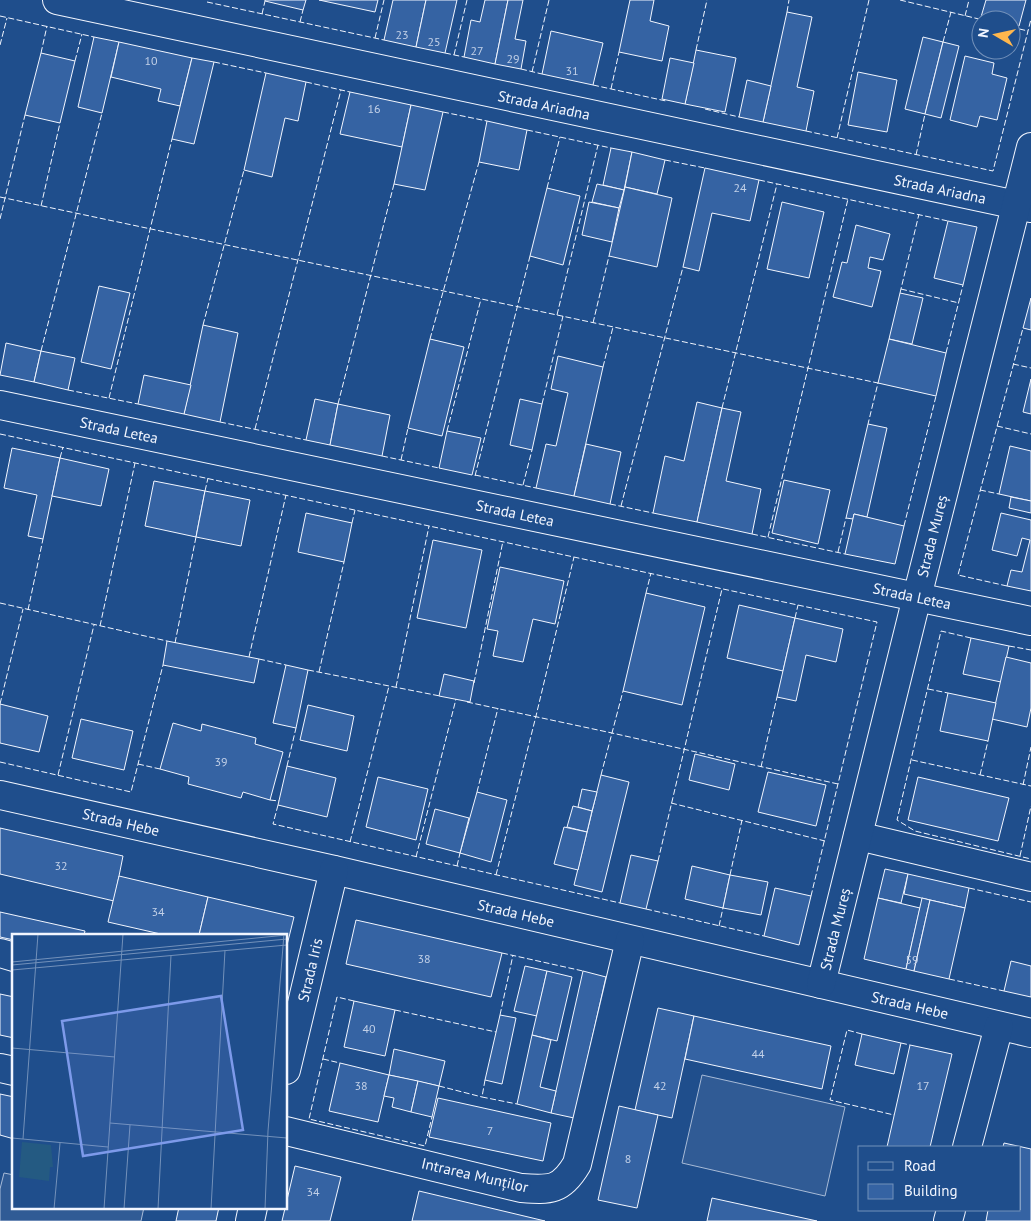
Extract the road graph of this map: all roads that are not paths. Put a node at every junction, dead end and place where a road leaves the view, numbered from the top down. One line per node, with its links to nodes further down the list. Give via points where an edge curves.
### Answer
1 (57, 0): 3 (street, Strada Ariadna)
2 (1031, 147): 3 (street, Strada Mureș)
3 (1024, 207): 5 (street, Strada Mureș)
4 (0, 405): 5 (street, Strada Letea)
5 (917, 597): 6 (street, Strada Letea); 8 (street, Strada Mureș)
6 (1031, 622)
7 (0, 795): 9 (street, Strada Hebe)
8 (858, 836): 10 (street); 12 (street, Strada Mureș)
9 (334, 870): 11 (street, Strada Hebe); 15 (street, Strada Iris)
10 (1031, 877)
11 (630, 940): 12 (street, Strada Hebe); 16 (street, Intrarea Munților, via 577,1164 569,1177 557,1186 542,1190 522,1188)
12 (821, 984): 13 (street, Strada Hebe)
13 (999, 1026): 14 (street, Strada Hebe); 17 (street)
14 (1031, 1033)
15 (288, 1062)
16 (288, 1131)
17 (967, 1146)
18 (253, 1208): 19 (street)
19 (250, 1221)

